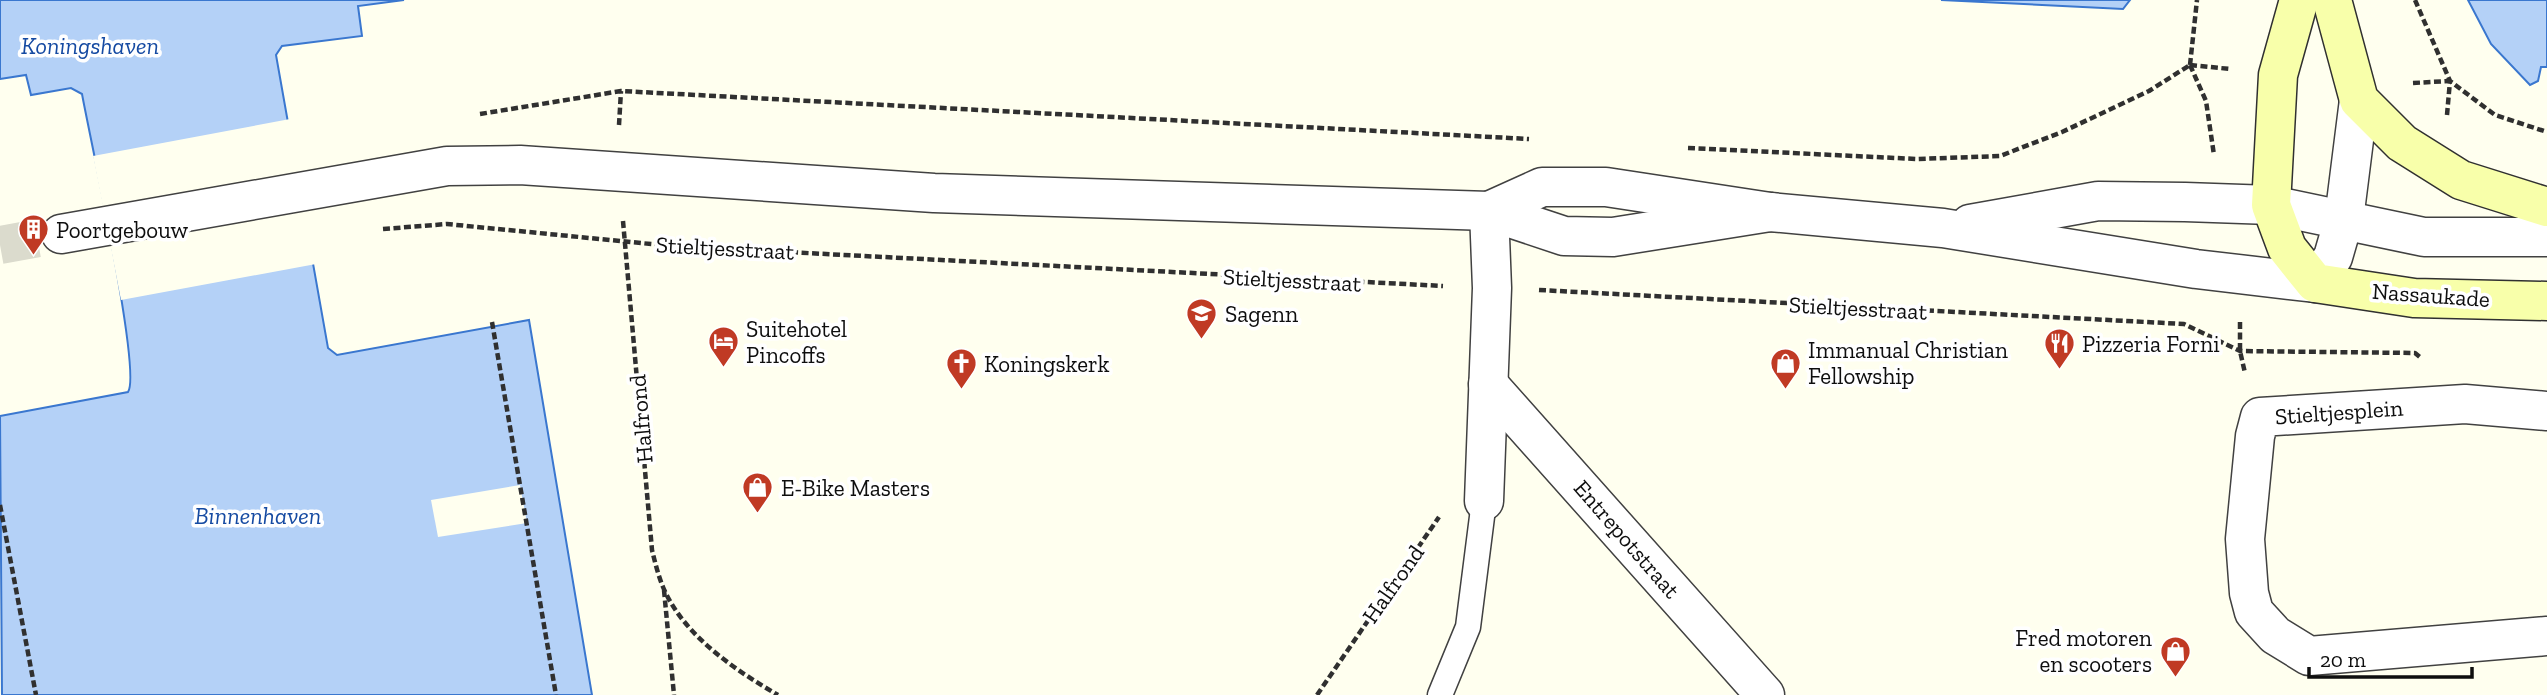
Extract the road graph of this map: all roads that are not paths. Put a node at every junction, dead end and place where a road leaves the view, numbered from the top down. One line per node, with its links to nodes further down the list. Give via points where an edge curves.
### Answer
1 (2299, 0): 4 (main road, via 2278,75)
2 (2332, 0): 3 (main road)
3 (2359, 100): 5 (main road, via 2402,143 2461,180); 8 (street)
4 (2271, 205): 8 (street); 9 (street, via 2098,201); 12 (main road, via 2287,248)
5 (2547, 207)
6 (1489, 211): 7 (street, via 1564,236 1614,237); 7 (street, via 1542,187 1606,187); 10 (street, via 934,193 615,170 447,166); 14 (street)
7 (1770, 212): 9 (street)
8 (2344, 219): 11 (street, via 2424,237); 12 (street, via 2333,257)
9 (1943, 228): 12 (street, via 2196,269)
10 (61, 234)
11 (2547, 237)
12 (2315, 283): 13 (main road, Nassaukade, via 2414,298)
13 (2547, 301)
14 (1488, 384): 16 (street); 19 (street, Entrepotstraat)
15 (2547, 411): 17 (street, Stieltjesplein, via 2465,404 2260,417 2245,539 2254,612 2275,635 2309,656)
16 (1484, 501): 18 (lane, via 1468,627)
17 (2547, 636)
18 (1440, 695)
19 (1765, 695)

